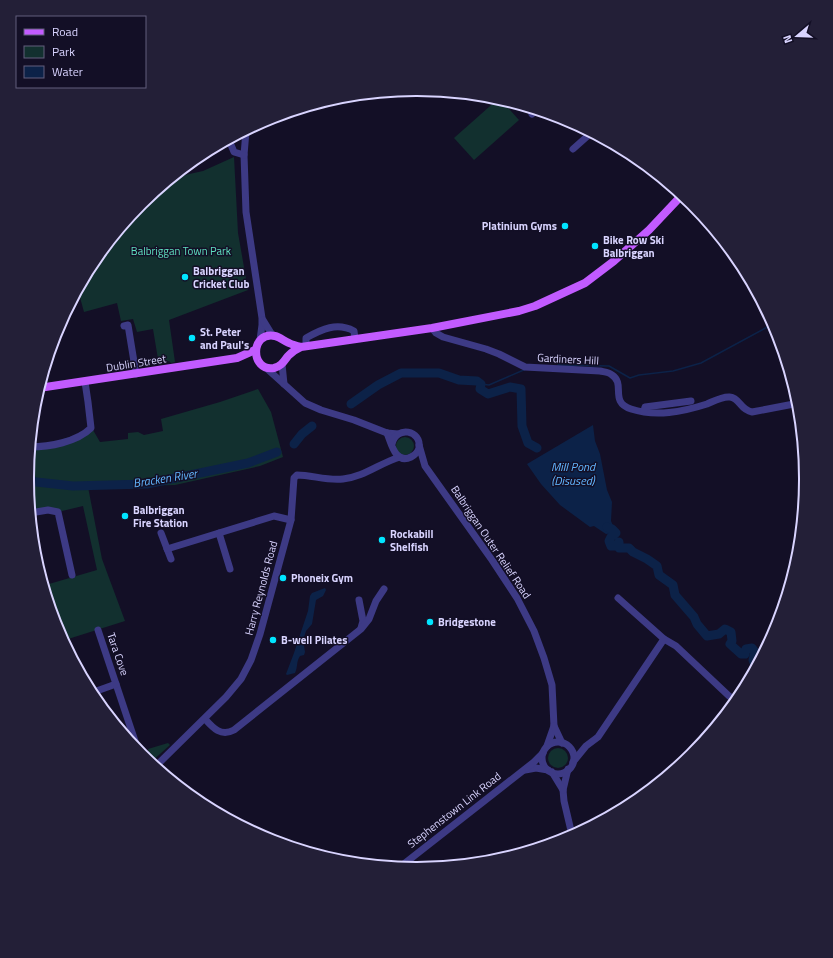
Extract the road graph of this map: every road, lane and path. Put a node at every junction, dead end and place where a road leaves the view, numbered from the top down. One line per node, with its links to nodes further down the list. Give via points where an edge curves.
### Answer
1 (246, 137): 5 (street)
2 (587, 137): 4 (street)
3 (231, 145): 5 (street, via 234,152)
4 (573, 150)
5 (244, 155): 7 (street, via 246,212)
6 (678, 200): 9 (main road, via 643,235 585,283 519,311)
7 (262, 318): 10 (street); 12 (street)
8 (124, 326): 19 (street, via 128,325)
9 (432, 328): 11 (main road); 25 (street, Gardiners Hill, via 443,337 486,349 527,368 593,370 610,374 617,381 619,401 631,409)
10 (274, 336): 12 (main road); 13 (main road)
11 (355, 339): 14 (main road); 14 (street, via 354,331 350,329 328,327 306,338)
12 (260, 340): 15 (main road)
13 (282, 340): 14 (main road); 17 (main road, via 287,348)
14 (303, 347): 17 (main road, via 294,350)
15 (256, 350): 16 (main road, Dublin Street); 18 (main road, via 256,355)
16 (236, 358): 18 (main road, Dublin Street); 19 (main road, Dublin Street)
17 (284, 361): 18 (main road, via 274,368); 21 (street)
18 (263, 365): 21 (street)
19 (136, 374): 20 (main road, Dublin Street)
20 (85, 382): 22 (main road, Dublin Street); 29 (street, via 91,425 89,430 59,443)
21 (284, 384): 26 (street, via 310,406)
22 (45, 387)
23 (691, 401): 25 (street, via 645,407)
24 (792, 404): 25 (street, Gardiners Hill, via 752,412 747,411 729,396 671,412)
25 (644, 411)
26 (387, 432): 27 (street); 30 (street)
27 (398, 434): 28 (street, via 414,434); 30 (street)
28 (419, 445): 32 (street, via 416,453); 34 (street, Balbriggan Outer Relief Road)
29 (36, 446)
30 (392, 446): 31 (street, via 396,455); 33 (street)
31 (400, 457): 32 (street); 33 (street, Harry Reynolds Road)
32 (409, 458): 34 (street, Balbriggan Outer Relief Road)
33 (388, 461): 36 (street, Harry Reynolds Road, via 371,471 343,479 297,475 293,482)
34 (425, 466): 53 (street, Balbriggan Outer Relief Road, via 492,560 517,598 534,631 552,685)
35 (36, 512): 42 (street, via 48,510 58,512)
36 (291, 520): 38 (street, via 274,516); 52 (street, Harry Reynolds Road, via 251,660 236,686)
37 (161, 533): 39 (street)
38 (219, 533): 39 (street); 41 (street)
39 (167, 549): 40 (street)
40 (171, 559)
41 (230, 569)
42 (72, 575)
43 (384, 589): 47 (street, via 376,600 369,619)
44 (618, 598): 48 (street)
45 (359, 600): 47 (street, via 364,620)
46 (98, 630): 49 (street, Tara Cove)
47 (360, 630): 52 (street, via 229,733 215,730)
48 (664, 639): 51 (street, via 676,646); 56 (street, via 598,737)
49 (116, 684): 50 (street, Tara Cove); 54 (street, Tara Cove)
50 (97, 691)
51 (731, 697)
52 (205, 719): 59 (street, Harry Reynolds Road)
53 (554, 726): 55 (street, Balbriggan Outer Relief Road); 57 (street, Balbriggan Outer Relief Road)
54 (133, 735)
55 (565, 744): 56 (street); 57 (street, via 555,742); 58 (street, via 573,753)
56 (586, 746): 58 (street)
57 (545, 749): 61 (street, Stephenstown Link Road); 62 (street, via 543,762)
58 (573, 762): 60 (street)
59 (160, 763)
60 (568, 770): 62 (street, via 560,773); 63 (street)
61 (522, 771): 62 (street, via 536,768); 65 (street, Stephenstown Link Road)
62 (550, 771): 63 (street)
63 (563, 790): 64 (street)
64 (571, 829)
65 (407, 862)

